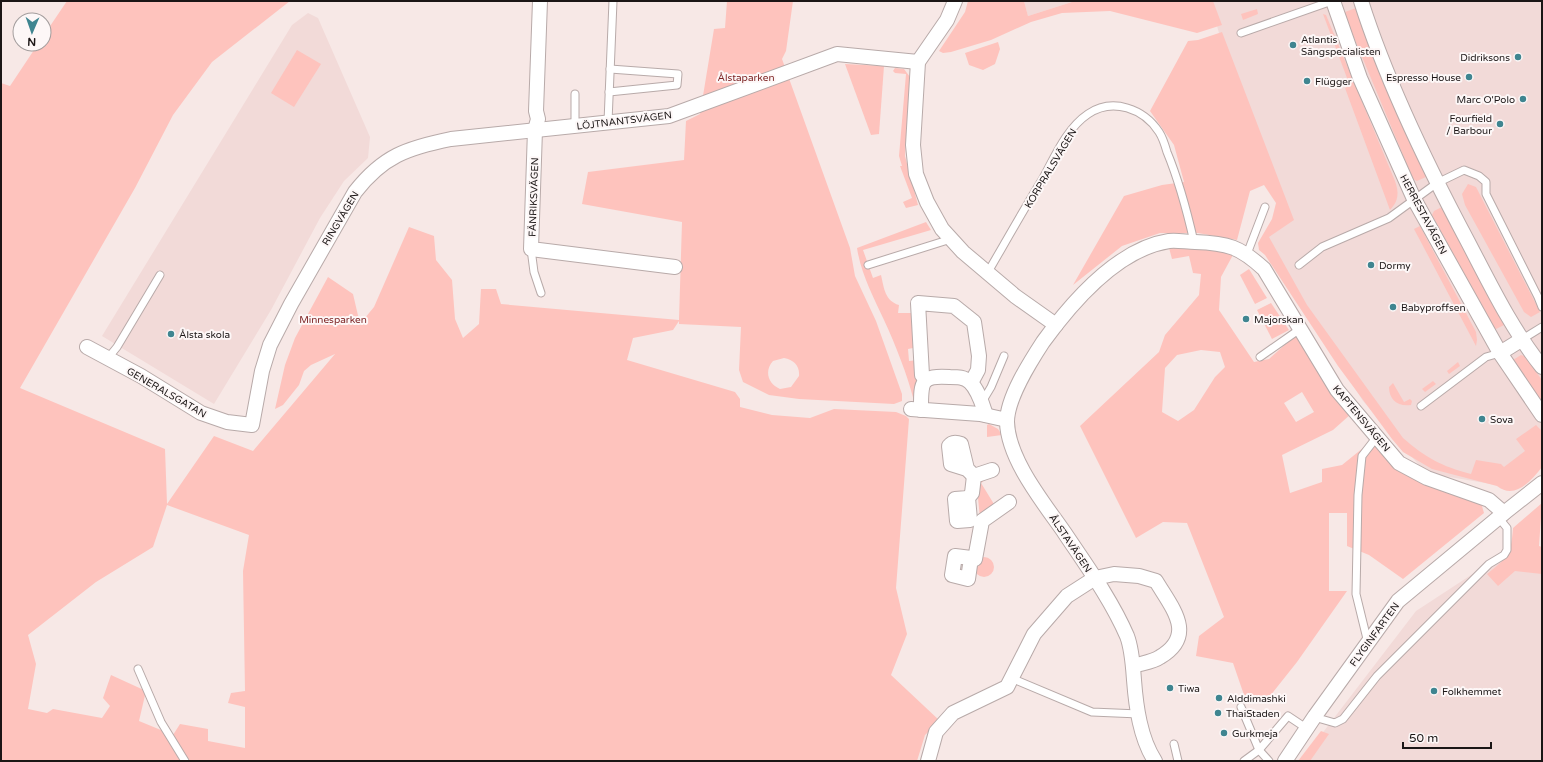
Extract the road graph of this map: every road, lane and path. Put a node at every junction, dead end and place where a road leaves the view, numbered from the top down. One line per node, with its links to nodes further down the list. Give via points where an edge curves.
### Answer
1 (540, 1): 13 (street, FÄNRIKSVÄGEN, via 536,111 538,119)
2 (613, 1): 8 (lane)
3 (955, 1): 7 (street, via 947,20)
4 (1333, 1): 6 (lane); 15 (street, HERRESTAVÄGEN, via 1360,78)
5 (1361, 1): 14 (street, via 1386,68)
6 (1241, 33)
7 (918, 62): 11 (street, LÖJTNANTSVÄGEN, via 837,54 669,116); 17 (street, via 913,145 916,174 926,202)
8 (610, 69): 9 (lane); 9 (lane, via 678,74 677,84)
9 (609, 92): 11 (lane)
10 (575, 94): 12 (lane)
11 (608, 122): 12 (street, LÖJTNANTSVÄGEN)
12 (575, 126): 13 (street, LÖJTNANTSVÄGEN)
13 (535, 130): 19 (street, FÄNRIKSVÄGEN); 44 (street, RINGVÄGEN, via 450,138 425,144 399,153 368,176 343,210 272,339 262,371)
14 (1437, 183): 15 (lane); 27 (lane, via 1464,170 1486,182 1486,194); 31 (street)
15 (1414, 199): 21 (lane, via 1389,218 1322,247); 33 (street, HERRESTAVÄGEN)
16 (1265, 207): 20 (lane)
17 (951, 239): 22 (lane); 24 (street)
18 (1194, 242): 20 (street, KAPTENSVÄGEN, via 1213,242); 24 (lane, KORPRALSVÄGEN, via 1185,204 1160,133 1149,119 1133,109 1121,105 1103,107 1076,125 1062,145); 28 (street, KAPTENSVÄGEN, via 1170,241 1142,249 1117,263 1096,281)
19 (531, 249): 23 (street, FÄNRIKSVÄGEN); 26 (lane, via 534,272)
20 (1247, 254): 30 (street, KAPTENSVÄGEN, via 1264,269)
21 (1299, 264)
22 (868, 265)
23 (675, 267)
24 (988, 272): 28 (street)
25 (160, 275): 36 (lane, via 118,347)
26 (541, 293)
27 (1542, 307)
28 (1056, 325): 43 (street, KAPTENSVÄGEN, via 1027,365 1015,391)
29 (1542, 327): 31 (lane)
30 (1300, 329): 35 (lane); 45 (street, KAPTENSVÄGEN, via 1337,390)
31 (1521, 340): 33 (street); 37 (street)
32 (87, 347): 36 (street, GENERALSGATAN)
33 (1500, 353): 40 (lane, via 1486,357); 42 (street, HERRESTAVÄGEN)
34 (1004, 356): 41 (lane)
35 (1260, 357)
36 (108, 358): 44 (street, GENERALSGATAN, via 201,413 226,422)
37 (1542, 367)
38 (926, 380): 39 (street, via 934,376 960,377); 39 (street, via 922,375 918,303 954,306 974,322 979,356 978,370); 41 (street, via 921,388 916,409)
39 (971, 383): 41 (street, via 978,392)
40 (1421, 406)
41 (984, 409): 43 (street)
42 (1542, 415)
43 (1007, 420): 52 (street, ÅLSTAVÄGEN, via 1009,437 1018,460 1040,498)
44 (252, 425)
45 (1376, 438): 49 (street, KAPTENSVÄGEN, via 1399,463 1427,478 1489,500); 53 (lane, via 1362,456 1358,495 1356,594)
46 (992, 470): 50 (street, via 970,473 972,493 968,498)
47 (1542, 483): 49 (street, FLYGINFARTEN)
48 (1010, 502): 50 (street)
49 (1501, 515): 53 (street, FLYGINFARTEN, via 1398,601); 59 (lane, via 1507,528 1507,550 1504,555 1489,564 1377,676 1343,719 1335,724)
50 (976, 521): 51 (street, via 975,559)
51 (971, 558)
52 (1095, 578): 54 (street, ÅLSTAVÄGEN, via 1127,637); 54 (street, via 1114,574 1139,576 1156,581 1176,614 1181,630 1175,645 1160,658); 56 (street, via 1067,596 1034,634)
53 (1368, 643): 59 (street, FLYGINFARTEN)
54 (1133, 666): 58 (street, ÅLSTAVÄGEN)
55 (138, 669): 62 (lane, via 161,722)
56 (1011, 678): 58 (lane, via 1092,712); 63 (street, via 1007,687 953,712 936,732)
57 (1241, 707): 61 (lane)
58 (1139, 714): 64 (street, ÅLSTAVÄGEN, via 1144,737)
59 (1310, 723): 61 (lane, via 1288,716); 68 (street, FLYGINFARTEN)
60 (1174, 744): 65 (lane)
61 (1259, 750): 66 (lane); 67 (lane)
62 (185, 761)
63 (928, 761)
64 (1155, 761)
65 (1178, 761)
66 (1244, 761)
67 (1269, 761)
68 (1285, 761)

